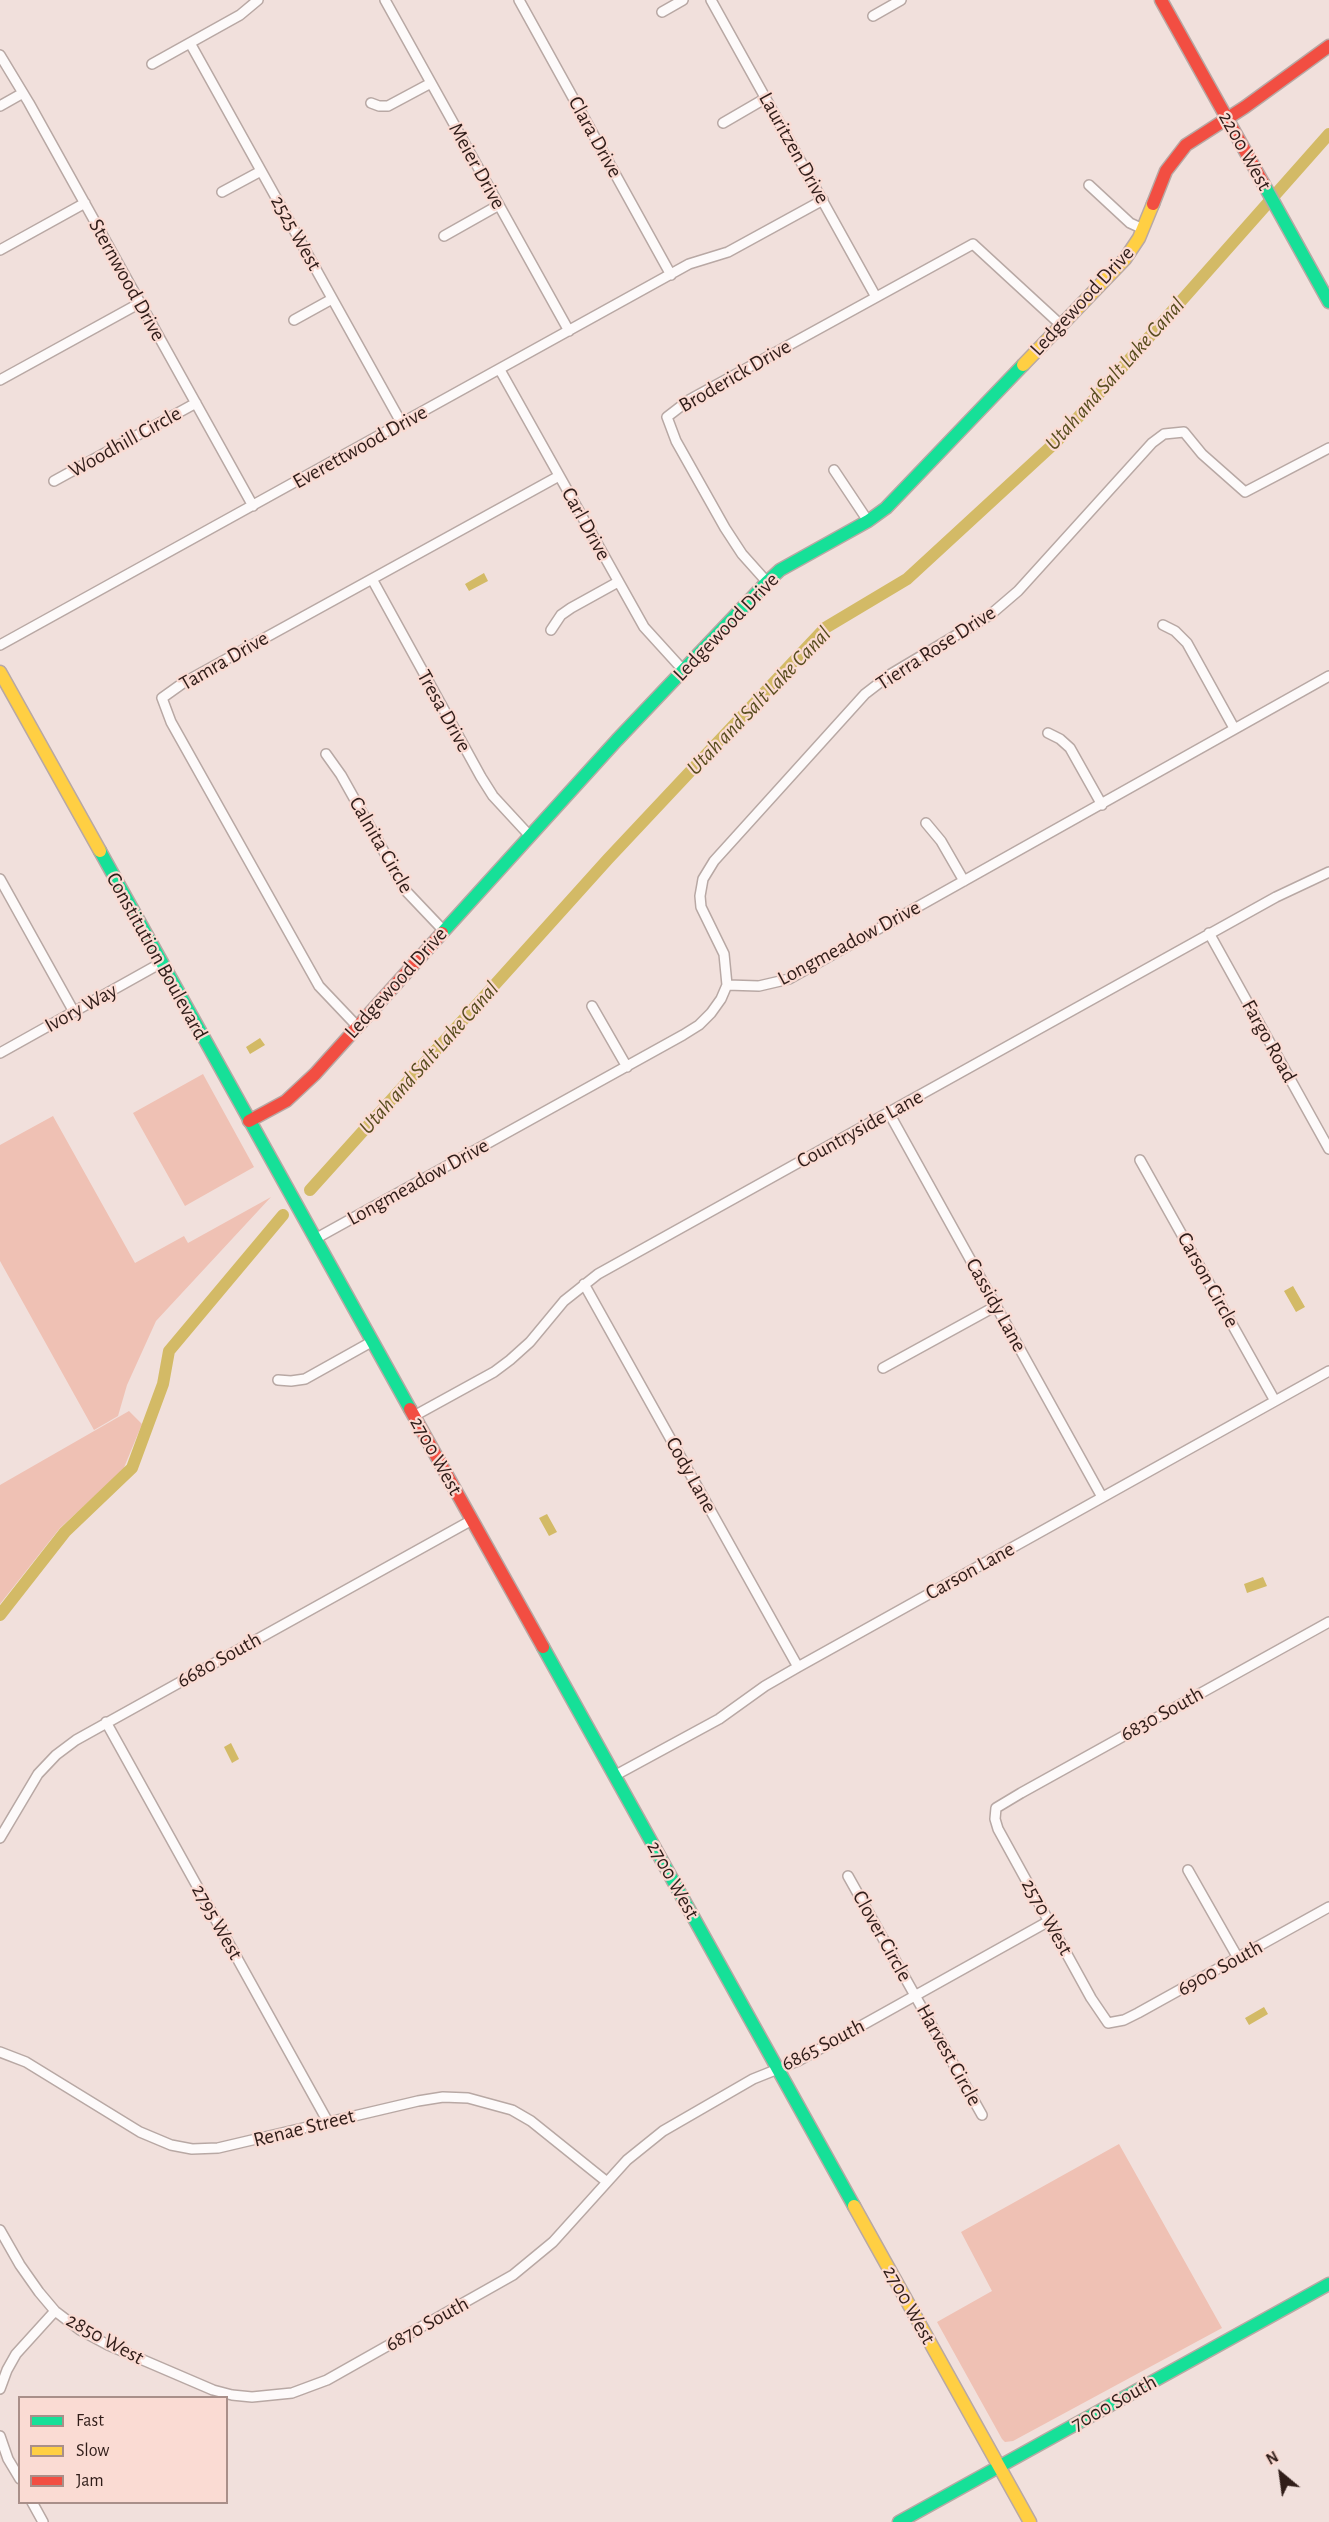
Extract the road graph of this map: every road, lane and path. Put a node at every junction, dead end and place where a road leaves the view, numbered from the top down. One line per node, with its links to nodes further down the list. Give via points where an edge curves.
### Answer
1 (258, 0): 10 (street, via 240,15)
2 (385, 0): 14 (street, Meier Drive)
3 (519, 0): 30 (street, Clara Drive)
4 (683, 0): 8 (street)
5 (711, 0): 16 (street, Lauritzen Drive)
6 (901, 0): 9 (street)
7 (1161, 0): 19 (main road, 2200 West)
8 (662, 12)
9 (873, 16)
10 (190, 43): 13 (street); 21 (street, 2525 West)
11 (1329, 46): 19 (main road, Ledgewood Drive)
12 (0, 55): 15 (street, Sternwood Drive)
13 (152, 64)
14 (431, 83): 17 (street, via 388,106); 26 (street, Meier Drive)
15 (23, 93): 18 (street); 25 (street, Sternwood Drive)
16 (766, 98): 20 (street); 24 (street, Lauritzen Drive)
17 (371, 103)
18 (0, 106)
19 (1227, 118): 27 (main road, Ledgewood Drive, via 1186,145 1175,158); 33 (main road, 2200 West)
20 (723, 123)
21 (261, 171): 23 (street); 32 (street, 2525 West)
22 (1089, 185): 27 (street, via 1130,223)
23 (222, 192)
24 (823, 200): 30 (street, Everettwood Drive, via 722,255 689,264); 31 (street, Lauritzen Drive)
25 (84, 203): 29 (street); 34 (street, Sternwood Drive)
26 (499, 205): 28 (street); 37 (street, Meier Drive)
27 (1143, 229): 36 (main road, Ledgewood Drive, via 1125,259)
28 (444, 236)
29 (0, 250)
30 (671, 275): 37 (street, Everettwood Drive)
31 (876, 297): 36 (street, Broderick Drive, via 973,244); 50 (street, Broderick Drive, via 688,400 667,417 676,441 729,535)
32 (332, 299): 35 (street); 41 (street, 2525 West)
33 (1329, 302)
34 (140, 303): 39 (street); 40 (street, Sternwood Drive)
35 (294, 320)
36 (1061, 325): 47 (main road, Ledgewood Drive, via 886,508)
37 (569, 331): 38 (street, Everettwood Drive)
38 (500, 370): 41 (street, Everettwood Drive); 44 (street, Carl Drive)
39 (0, 380)
40 (196, 403): 45 (street, Woodhill Circle); 46 (street, Sternwood Drive)
41 (402, 424): 46 (street, Everettwood Drive)
42 (1329, 448): 69 (street, Tierra Rose Drive, via 1245,492 1202,454 1184,432 1164,434 1018,591 990,615 891,674 866,694 714,861 703,879 701,907 724,954)
43 (834, 470): 47 (street)
44 (560, 476): 48 (street, Tamra Drive); 49 (street, Carl Drive)
45 (54, 481)
46 (253, 506): 53 (street, Everettwood Drive)
47 (868, 521): 50 (main road, Ledgewood Drive)
48 (372, 579): 62 (street, Tresa Drive, via 481,777 493,796); 72 (street, Tamra Drive, via 183,683 162,699 171,722 319,986)
49 (618, 582): 52 (street, via 566,612); 54 (street, Carl Drive, via 648,632)
50 (766, 582): 54 (main road, Ledgewood Drive)
51 (1163, 625): 57 (street, via 1187,643)
52 (551, 630)
53 (0, 645)
54 (684, 670): 62 (main road, Ledgewood Drive)
55 (0, 672): 68 (main road, Constitution Boulevard)
56 (1329, 676): 57 (street, Longmeadow Drive)
57 (1234, 728): 60 (street, Longmeadow Drive)
58 (1048, 733): 60 (street, via 1070,748)
59 (326, 754): 66 (street, Calnita Circle, via 406,891)
60 (1102, 805): 65 (street, Longmeadow Drive)
61 (926, 823): 65 (street)
62 (530, 835): 66 (main road, Ledgewood Drive)
63 (1329, 872): 67 (street, Countryside Lane)
64 (0, 879): 71 (street)
65 (964, 881): 69 (street, Longmeadow Drive, via 789,979 759,986)
66 (444, 931): 72 (main road, Ledgewood Drive)
67 (1209, 933): 75 (street, Countryside Lane); 77 (street, Fargo Road)
68 (161, 963): 71 (street, Ivory Way); 76 (main road, Constitution Boulevard)
69 (727, 985): 74 (street, Longmeadow Drive, via 722,999 699,1025)
70 (592, 1006): 74 (street)
71 (74, 1012): 73 (street, Ivory Way)
72 (357, 1026): 76 (main road, Ledgewood Drive, via 297,1092)
73 (0, 1053)
74 (627, 1067): 79 (street, Longmeadow Drive)
75 (889, 1113): 80 (street, Countryside Lane); 81 (street, Cassidy Lane)
76 (249, 1121): 79 (main road, Constitution Boulevard)
77 (1329, 1149)
78 (1140, 1160): 86 (street, Carson Circle)
79 (315, 1239): 82 (main road, 2700 West)
80 (584, 1284): 87 (street, Countryside Lane, via 510,1360); 91 (street, Cody Lane)
81 (996, 1306): 83 (street); 88 (street, Cassidy Lane)
82 (373, 1341): 85 (street, via 305,1379); 87 (main road, 2700 West)
83 (883, 1368)
84 (1329, 1371): 86 (street, Carson Lane)
85 (278, 1380)
86 (1275, 1401): 88 (street, Carson Lane)
87 (414, 1416): 89 (main road, 2700 West)
88 (1102, 1497): 91 (street, Carson Lane)
89 (472, 1520): 92 (street, 6680 South); 93 (main road, 2700 West)
90 (1329, 1622): 94 (street, 6830 South)
91 (798, 1667): 93 (street, Carson Lane, via 718,1719)
92 (106, 1722): 95 (street, 6680 South, via 69,1745 38,1774); 106 (street, 2795 West)
93 (614, 1776): 104 (main road, 2700 West)
94 (996, 1808): 99 (street, 2570 West, via 998,1829)
95 (0, 1838)
96 (1188, 1870): 100 (street)
97 (848, 1876): 101 (street, Clover Circle)
98 (1329, 1907): 100 (street, 6900 South)
99 (1049, 1921): 101 (street, 6865 South); 102 (street, 2570 West)
100 (1238, 1958): 102 (street, 6900 South, via 1124,2020)
101 (915, 1996): 104 (street, 6865 South, via 798,2061); 105 (street, Harvest Circle)
102 (1108, 2023)
103 (0, 2052): 106 (street, Renae Street, via 26,2062 140,2132 171,2145 219,2148)
104 (778, 2068): 107 (street, 6865 South, via 643,2144); 114 (main road, 2700 West)
105 (982, 2115)
106 (328, 2122): 107 (street, Renae Street, via 418,2101 468,2098 512,2110 531,2121)
107 (607, 2182): 112 (street, 6870 South, via 553,2242 513,2276 327,2380 272,2396 232,2395)
108 (0, 2230): 110 (street, 2850 West, via 20,2265)
109 (1329, 2284): 114 (main road, 7000 South)
110 (55, 2311): 111 (street, via 16,2354); 112 (street, 2850 West, via 108,2345)
111 (0, 2389)
112 (213, 2390)
113 (0, 2436): 115 (street)
114 (1000, 2468): 118 (main road, 7000 South); 119 (main road, 2700 West)
115 (18, 2476)
116 (33, 2504): 117 (street)
117 (43, 2522)
118 (899, 2522)
119 (1030, 2522)

